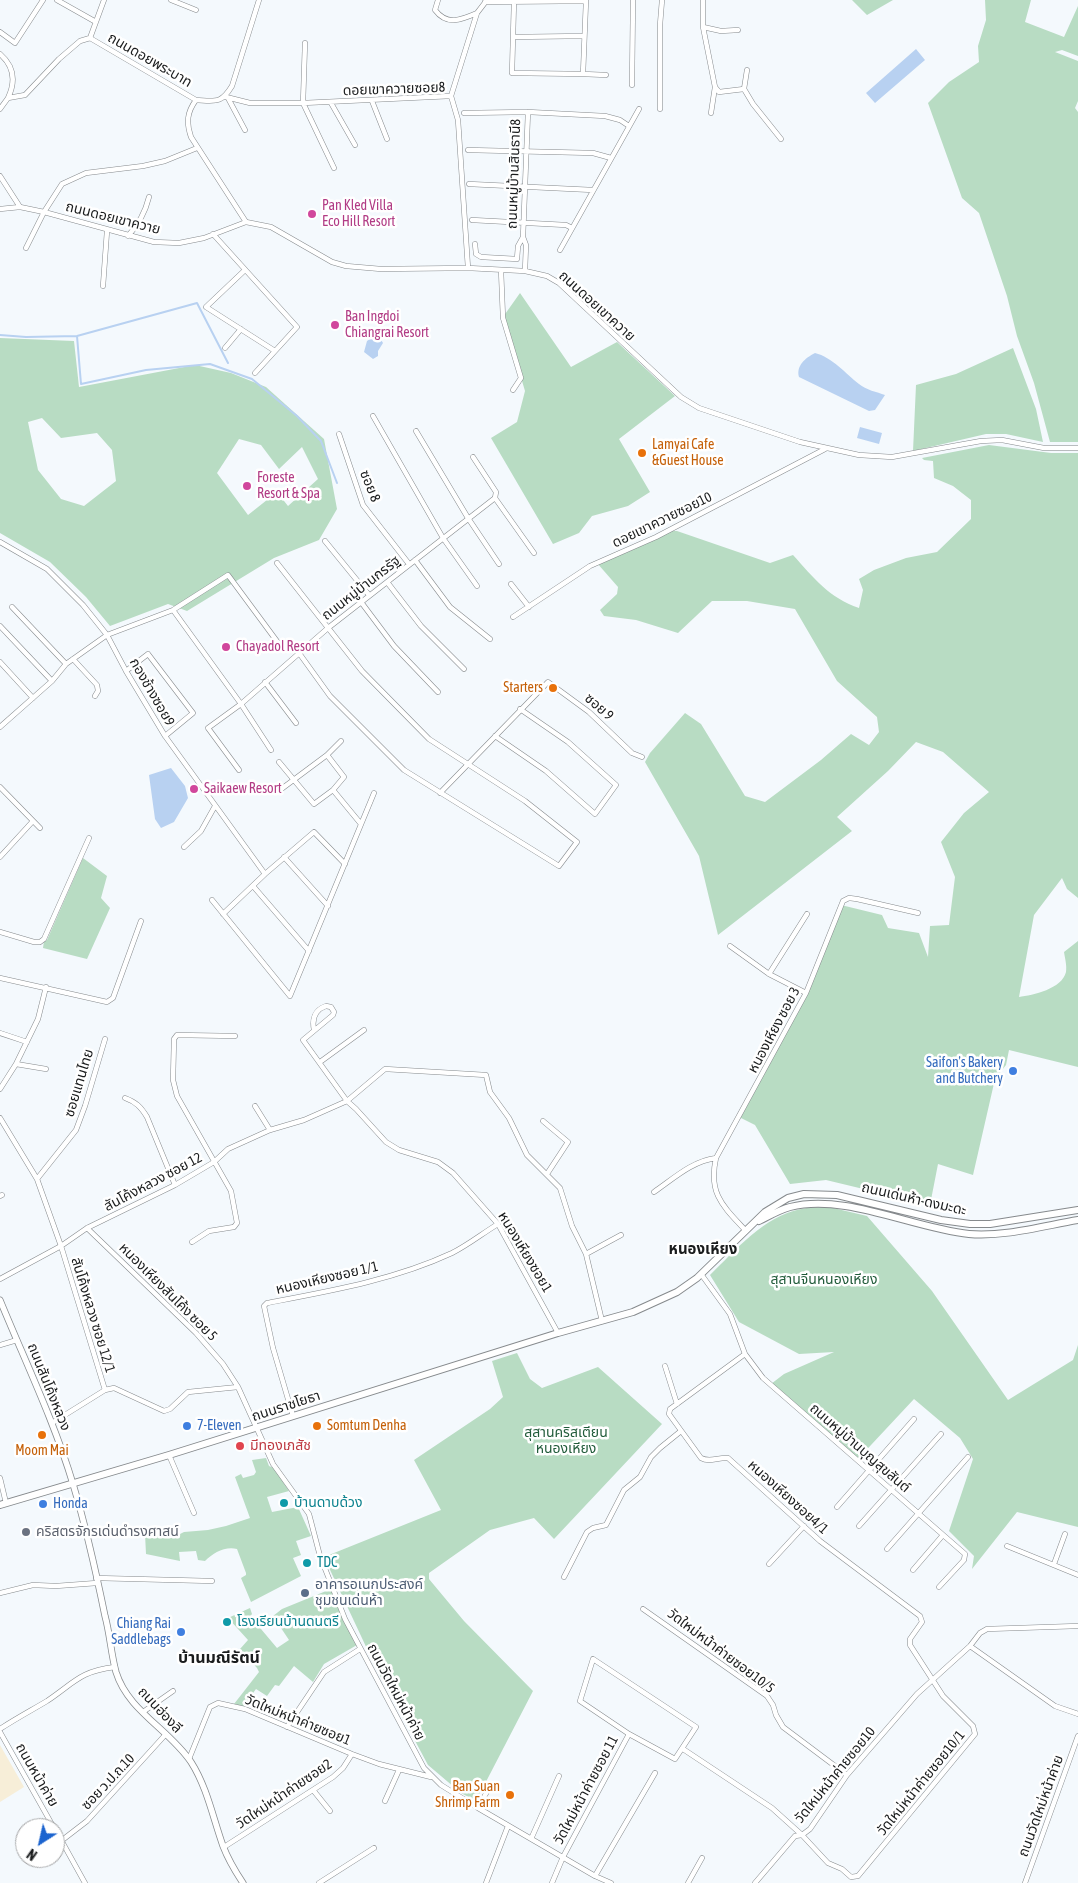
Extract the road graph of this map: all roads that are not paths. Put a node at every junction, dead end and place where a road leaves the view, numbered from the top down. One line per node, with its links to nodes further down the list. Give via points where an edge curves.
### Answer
1 (44, 0): 19 (street, via 15,43)
2 (57, 0): 13 (street)
3 (72, 0): 13 (street)
4 (104, 0): 16 (street)
5 (171, 0): 14 (street)
6 (260, 0): 32 (street)
7 (438, 0): 15 (street, via 435,10 441,18 452,21)
8 (633, 0): 28 (street)
9 (662, 0): 40 (street)
10 (703, 0): 17 (street)
11 (486, 1): 12 (street); 15 (street)
12 (514, 2): 20 (street, via 586,0); 21 (street)
13 (69, 7): 16 (street)
14 (196, 10)
15 (477, 13): 31 (street)
16 (96, 22): 22 (street)
17 (703, 27): 18 (street, via 721,32); 29 (street)
18 (738, 30)
19 (0, 32)
20 (584, 36): 21 (street); 26 (street)
21 (513, 37): 26 (street, via 512,73)
22 (90, 38): 33 (street, ถนนดอยพระบาท, via 80,41 59,59 25,95); 34 (street, ถนนดอยพระบาท)
23 (305, 43): 37 (street)
24 (0, 54): 33 (street, via 11,67 13,75)
25 (747, 70): 30 (street)
26 (583, 74): 27 (street)
27 (606, 75)
28 (632, 85)
29 (715, 88): 30 (street, via 719,92); 43 (street)
30 (744, 89): 47 (street)
31 (451, 96): 35 (street, ดอยเขาควายซอย8); 73 (street, ดอยเขาควายซอย8, via 458,120)
32 (227, 97): 34 (street, ดอยเขาควายซอย8, via 217,101); 37 (street, ดอยเขาควายซอย8, via 250,103); 45 (street)
33 (8, 98): 38 (street)
34 (196, 100): 49 (street, via 190,107 187,125)
35 (372, 101): 36 (street, ดอยเขาควายซอย8); 46 (street)
36 (331, 102): 37 (street, ดอยเขาควายซอย8); 48 (street)
37 (303, 103): 53 (street)
38 (0, 108)
39 (639, 109): 44 (street)
40 (660, 109)
41 (528, 112): 42 (street); 44 (street, via 605,116); 51 (street, ถนนหมู่บ้านสินธานี8)
42 (464, 113)
43 (711, 113)
44 (629, 126): 52 (street)
45 (245, 130)
46 (386, 139)
47 (781, 139)
48 (355, 145)
49 (197, 148): 61 (street, via 165,162 86,173 62,184); 63 (street)
50 (468, 150): 51 (street)
51 (526, 150): 52 (street, via 593,153); 56 (street, ถนนหมู่บ้านสินธานี8)
52 (612, 158): 57 (street)
53 (334, 168)
54 (0, 176): 59 (street)
55 (469, 184): 56 (street)
56 (525, 187): 57 (street); 64 (street, ถนนหมู่บ้านสินธานี8)
57 (594, 190): 65 (street)
58 (148, 197): 68 (street, via 140,221)
59 (20, 207): 60 (street, ถนนดอยเขาควาย); 61 (street, ถนนดอยเขาควาย)
60 (0, 209)
61 (44, 212): 66 (street, ถนนดอยเขาควาย); 71 (street)
62 (472, 220): 64 (street)
63 (246, 222): 67 (street, ถนนดอยเขาควาย); 73 (street, ถนนดอยเขาควาย, via 271,227 332,262 346,266)
64 (523, 222): 65 (street); 69 (street, ถนนหมู่บ้านสินธานี8)
65 (572, 228): 72 (street)
66 (107, 230): 68 (street, ถนนดอยเขาควาย); 77 (street)
67 (213, 234): 68 (street, ถนนดอยเขาควาย, via 179,243); 74 (street)
68 (128, 236)
69 (523, 237): 70 (street, via 517,259 481,257 476,254); 76 (street, via 526,245)
70 (475, 244)
71 (26, 248)
72 (560, 250)
73 (468, 268): 75 (street, ถนนดอยเขาควาย)
74 (245, 270): 78 (street, via 206,307); 80 (street, via 296,328)
75 (501, 270): 76 (street, ถนนดอยเขาควาย); 82 (street, via 502,317 522,378)
76 (525, 271): 86 (street, ถนนดอยเขาควาย, via 547,276 559,283 681,397 699,408)
77 (103, 286)
78 (241, 329): 79 (street); 80 (street)
79 (225, 348)
80 (275, 351): 81 (street)
81 (255, 373)
82 (513, 390)
83 (373, 416): 91 (street)
84 (416, 431): 90 (street)
85 (339, 434): 97 (street, ซอย 8, via 363,505)
86 (825, 448): 87 (street, ถนนดอยเขาควาย, via 892,457 981,441 1002,440 1044,448); 105 (street, ดอยเขาควายซอย10, via 656,538 590,566)
87 (1078, 448)
88 (473, 457): 89 (street, via 496,492)
89 (494, 498): 90 (street, ถนนหมู่บ้านกรรัฐ); 94 (street)
90 (468, 518): 91 (street, ถนนหมู่บ้านกรรัฐ); 98 (street)
91 (443, 538): 95 (street, ถนนหมู่บ้านกรรัฐ); 101 (street)
92 (325, 541): 102 (street)
93 (0, 542): 110 (street, กองช้างซอย9, via 47,569)
94 (534, 553)
95 (415, 560): 97 (street, ถนนหมู่บ้านกรรัฐ); 111 (street, via 450,607)
96 (277, 563): 109 (street)
97 (409, 564): 99 (street, ถนนหมู่บ้านกรรัฐ)
98 (499, 564)
99 (387, 582): 102 (street, ถนนหมู่บ้านกรรัฐ); 117 (street, via 420,626)
100 (511, 584): 105 (street)
101 (478, 586)
102 (370, 595): 103 (street, ถนนหมู่บ้านกรรัฐ)
103 (361, 602): 109 (street, ถนนหมู่บ้านกรรัฐ); 121 (street, via 394,646)
104 (12, 607): 116 (street)
105 (529, 607): 107 (street, ดอยเขาควายซอย10)
106 (173, 610): 110 (street); 112 (street, via 228,575 279,644); 124 (street)
107 (513, 617)
108 (0, 626): 119 (street)
109 (328, 628): 113 (street, ถนนหมู่บ้านกรรัฐ); 135 (street, via 362,671 429,738)
110 (107, 635): 114 (street); 118 (street, กองช้างซอย9)
111 (490, 639)
112 (284, 642)
113 (299, 653): 120 (street, ถนนหมู่บ้านกรรัฐ); 142 (street, via 330,696 404,770)
114 (73, 659): 116 (street); 122 (street, via 97,685)
115 (0, 662): 123 (street)
116 (66, 664): 119 (street)
117 (464, 668)
118 (126, 672): 128 (street, กองช้างซอย9); 128 (street, via 148,654 192,714)
119 (52, 681): 123 (street)
120 (265, 682): 124 (street, ถนนหมู่บ้านกรรัฐ); 126 (street)
121 (438, 692)
122 (95, 696)
123 (33, 698): 127 (street)
124 (241, 704): 131 (street); 136 (street, ถนนหมู่บ้านกรรัฐ, via 208,728)
125 (520, 709): 129 (street); 129 (street, via 568,742 616,785 595,814 546,771); 133 (street, ซอย 9, via 548,682 589,712 632,753)
126 (296, 723)
127 (0, 727)
128 (165, 736): 143 (street, กองช้างซอย9)
129 (495, 736): 135 (street)
130 (341, 741): 132 (street)
131 (270, 750)
132 (326, 755): 137 (street); 140 (street, via 344,777)
133 (642, 757)
134 (279, 762): 137 (street)
135 (468, 765): 142 (street); 142 (street, via 524,801 577,842 559,866)
136 (239, 770)
137 (296, 780): 139 (street); 140 (street, via 314,804)
138 (0, 787): 144 (street)
139 (280, 790)
140 (333, 790): 145 (street)
141 (374, 793): 145 (street)
142 (440, 793)
143 (215, 806): 148 (street, via 201,830); 152 (street, กองช้างซอย9)
144 (33, 821): 146 (street); 149 (street)
145 (361, 824): 151 (street)
146 (40, 828)
147 (89, 838): 160 (street, via 44,939 40,942)
148 (184, 847)
149 (0, 857)
150 (284, 858): 151 (street, via 314,832); 152 (street); 155 (street)
151 (345, 864): 155 (street)
152 (265, 874): 153 (street)
153 (253, 886): 157 (street); 162 (street)
154 (212, 900): 157 (street)
155 (328, 906): 162 (street)
156 (918, 913): 166 (street, หนองเหียง ซอย 3, via 858,899 844,899)
157 (223, 914): 162 (street, via 290,996)
158 (807, 914): 163 (street)
159 (141, 921): 165 (street, via 113,998 107,1002)
160 (0, 932)
161 (730, 946): 163 (street)
162 (309, 951)
163 (769, 974): 166 (street)
164 (0, 978): 165 (street)
165 (46, 987): 172 (street, via 38,1019)
166 (806, 993): 183 (street, หนองเหียง ซอย 3)
167 (314, 1030): 167 (street, via 333,1015 330,1007 322,1007 314,1016); 173 (street, หนองเหียงซอย1, via 303,1040)
168 (364, 1030): 173 (street)
169 (0, 1033): 172 (street)
170 (235, 1036): 184 (street, via 177,1035 174,1039 173,1080 177,1096)
171 (105, 1039): 186 (street, ซอยแทนไทย, via 76,1130)
172 (27, 1042): 174 (street)
173 (320, 1062): 178 (street, หนองเหียงซอย1)
174 (16, 1064): 175 (street); 176 (street)
175 (46, 1069)
176 (1, 1086)
177 (125, 1098): 187 (street, via 142,1108)
178 (347, 1101): 182 (street, สันโค้งหลวง ซอย 12, via 304,1120); 185 (street, สันโค้งหลวง ซอย 12, via 385,1069 486,1075 490,1092 509,1118 527,1154); 193 (street, หนองเหียงซอย1, via 386,1142 399,1150 438,1162 453,1173)
179 (255, 1106): 182 (street)
180 (0, 1118): 186 (street, สันโค้งหลวง ซอย 12/1)
181 (542, 1121): 185 (street, via 568,1142)
182 (270, 1130): 184 (street, สันโค้งหลวง ซอย 12, via 228,1149)
183 (716, 1158): 188 (street, via 693,1165); 196 (street, หนองเหียง ซอย 3, via 713,1171 717,1195 721,1204)
184 (214, 1162): 187 (street, สันโค้งหลวง ซอย 12); 198 (street, via 231,1191 237,1223 234,1227 209,1231)
185 (547, 1174): 200 (street, via 560,1188 572,1226)
186 (37, 1179): 199 (street, สันโค้งหลวง ซอย 12/1)
187 (175, 1185): 195 (street, สันโค้งหลวง ซอย 12)
188 (654, 1192)
189 (837, 1195): 190 (main road); 191 (main road, ถนนเด่นห้า-ดงมะดะ, via 970,1224 990,1224); 194 (main road, ถนนเด่นห้า-ดงมะดะ, via 804,1194 788,1198)
190 (836, 1204): 192 (main road, ถนนเด่นห้า-ดงมะดะ, via 970,1234 991,1234); 194 (main road, ถนนเด่นห้า-ดงมะดะ, via 790,1207)
191 (1078, 1210)
192 (1078, 1220)
193 (498, 1224): 206 (street, หนองเหียงซอย1); 214 (street, หนองเหียงซอย 1/1, via 455,1252 423,1266 349,1287 267,1303 264,1306 269,1331)
194 (753, 1224): 196 (main road, ถนนเด่นห้า-ดงมะดะ)
195 (87, 1228): 199 (street, สันโค้งหลวง ซอย 12); 211 (street, หนองเหียงสันโค้ง ซอย 5, via 196,1333)
196 (746, 1230): 201 (main road, ถนนเด่นห้า-ดงมะดะ)
197 (621, 1235): 200 (street)
198 (192, 1242)
199 (61, 1246): 202 (street, สันโค้งหลวง ซอย 12); 212 (street, สันโค้งหลวง ซอย 12/1)
200 (586, 1254): 204 (street)
201 (701, 1274): 204 (main road, ถนนเด่นห้า-ดงมะดะ, via 659,1301); 209 (street, ถนนหมู่บ้านบุญสุขสันต์, via 730,1314)
202 (0, 1279)
203 (0, 1300): 207 (street, ถนนสันโค้งหลวง)
204 (602, 1321): 205 (main road, ถนนเด่นห้า-ดงมะดะ)
205 (580, 1327): 206 (main road, ถนนราชโยธา)
206 (558, 1333): 214 (main road, ถนนราชโยธา)
207 (17, 1340): 208 (street); 216 (street, ถนนสันโค้งหลวง)
208 (0, 1346)
209 (745, 1354): 213 (street); 222 (street, ถนนหมู่บ้านบุญสุขสันต์, via 764,1378)
210 (665, 1366): 213 (street)
211 (238, 1387): 212 (street, via 188,1392 164,1411 114,1388); 217 (street, หนองเหียงสันโค้ง ซอย 5)
212 (105, 1390): 216 (street)
213 (677, 1404): 218 (street, หนองเหียงซอย4/1, via 669,1414)
214 (293, 1416): 217 (main road, ถนนราชโยธา)
215 (914, 1419): 222 (street)
216 (52, 1424): 224 (street, ถนนสันโค้งหลวง)
217 (256, 1429): 220 (main road, ถนนราชโยธา); 248 (street, ถนนวัดใหม่หน้าค่าย, via 273,1464 309,1514 320,1556)
218 (681, 1431): 230 (street, หนองเหียงซอย4/1, via 701,1458 706,1461 728,1458); 240 (street, via 651,1457 640,1477 624,1490 606,1525 588,1532)
219 (941, 1434): 225 (street)
220 (169, 1455): 224 (main road, ถนนราชโยธา); 228 (street)
221 (968, 1457): 229 (street)
222 (869, 1470): 225 (street, ถนนหมู่บ้านบุญสุขสันต์); 227 (street)
223 (0, 1478): 226 (street)
224 (73, 1484): 226 (main road, ถนนราชโยธา); 241 (street, ถนนฮ่องลี)
225 (892, 1490): 229 (street, ถนนหมู่บ้านบุญสุขสันต์); 231 (street)
226 (3, 1504)
227 (838, 1507)
228 (194, 1513)
229 (918, 1514): 233 (street, ถนนหมู่บ้านบุญสุขสันต์); 235 (street)
230 (804, 1526): 236 (street); 250 (street, หนองเหียงซอย4/1, via 920,1616 922,1622 910,1639 910,1645)
231 (859, 1526)
232 (1065, 1534): 237 (street)
233 (943, 1535): 238 (street); 243 (street, ถนนหมู่บ้านบุญสุขสันต์, via 965,1554 964,1560)
234 (1007, 1546): 237 (street)
235 (887, 1550)
236 (769, 1564)
237 (1054, 1564): 239 (street)
238 (912, 1570)
239 (1078, 1575)
240 (564, 1577)
241 (97, 1580): 242 (street); 244 (street, via 56,1586 33,1585); 249 (street, ถนนฮ่องลี)
242 (212, 1582)
243 (939, 1587)
244 (0, 1593)
245 (643, 1608): 264 (street, วัดใหม่หน้าค่ายซอย10/5, via 766,1696 783,1727)
246 (1078, 1626): 247 (street, วัดใหม่หน้าค่ายซอย10, via 987,1629)
247 (970, 1646): 250 (street, วัดใหม่หน้าค่ายซอย10); 253 (street, via 1055,1706)
248 (360, 1649): 254 (street, via 324,1672); 266 (street, ถนนวัดใหม่หน้าค่าย, via 424,1768)
249 (115, 1667): 252 (street, ถนนฮ่องลี, via 124,1689); 255 (street, via 99,1669 75,1679)
250 (932, 1679): 264 (street, วัดใหม่หน้าค่ายซอย10); 274 (street, วัดใหม่หน้าค่ายซอย10/1, via 943,1696 973,1726 975,1734 858,1876 851,1877 828,1863)
251 (173, 1691): 252 (street)
252 (143, 1712): 256 (street, ถนนฮ่องลี)
253 (1078, 1714)
254 (287, 1727): 260 (street, วัดใหม่หน้าค่ายซอย1); 261 (street, วัดใหม่หน้าค่ายซอย1, via 245,1709 218,1703 210,1707)
255 (0, 1730): 272 (street, ถนนหน้าค่าย)
256 (166, 1734): 261 (street, ถนนฮ่องลี); 275 (street, ซอย ว.ป.ถ.10, via 88,1821)
257 (628, 1734): 259 (street, วัดใหม่หน้าค่ายซอย 11, via 675,1759); 259 (street, via 580,1701 593,1659 696,1727); 280 (street, วัดใหม่หน้าค่ายซอย 11)
258 (1078, 1736): 291 (street, ถนนวัดใหม่หน้าค่าย)
259 (683, 1749): 274 (street, via 772,1808)
260 (352, 1754): 262 (street, วัดใหม่หน้าค่ายซอย1); 268 (street, วัดใหม่หน้าค่ายซอย2, via 343,1768)
261 (189, 1759): 278 (street, ถนนฮ่องลี, via 202,1782)
262 (399, 1770): 266 (street, วัดใหม่หน้าค่ายซอย1); 269 (street)
263 (655, 1773): 282 (street)
264 (847, 1775): 274 (street, วัดใหม่หน้าค่ายซอย10, via 810,1829)
265 (559, 1776): 276 (street)
266 (432, 1777): 270 (street, ถนนวัดใหม่หน้าค่าย)
267 (489, 1788): 270 (street)
268 (313, 1790): 271 (street); 278 (street, วัดใหม่หน้าค่ายซอย2)
269 (385, 1801)
270 (478, 1808): 273 (street, ถนนวัดใหม่หน้าค่าย)
271 (330, 1811)
272 (49, 1818)
273 (508, 1826): 276 (street, ถนนวัดใหม่หน้าค่าย); 286 (street)
274 (802, 1835): 290 (street, วัดใหม่หน้าค่ายซอย10, via 795,1836)
275 (65, 1839)
276 (531, 1839): 280 (street, ถนนวัดใหม่หน้าค่าย)
277 (65, 1846): 283 (street, ถนนหน้าค่าย)
278 (224, 1847): 284 (street, ถนนฮ่องลี)
279 (374, 1848): 285 (street)
280 (563, 1857): 282 (street, ถนนวัดใหม่หน้าค่าย); 287 (street, วัดใหม่หน้าค่ายซอย 11)
281 (702, 1858): 289 (street)
282 (595, 1876): 288 (street, ถนนวัดใหม่หน้าค่าย)
283 (85, 1883)
284 (243, 1883)
285 (319, 1883)
286 (486, 1883)
287 (552, 1883)
288 (611, 1883)
289 (688, 1883)
290 (756, 1883)
291 (1025, 1883)

